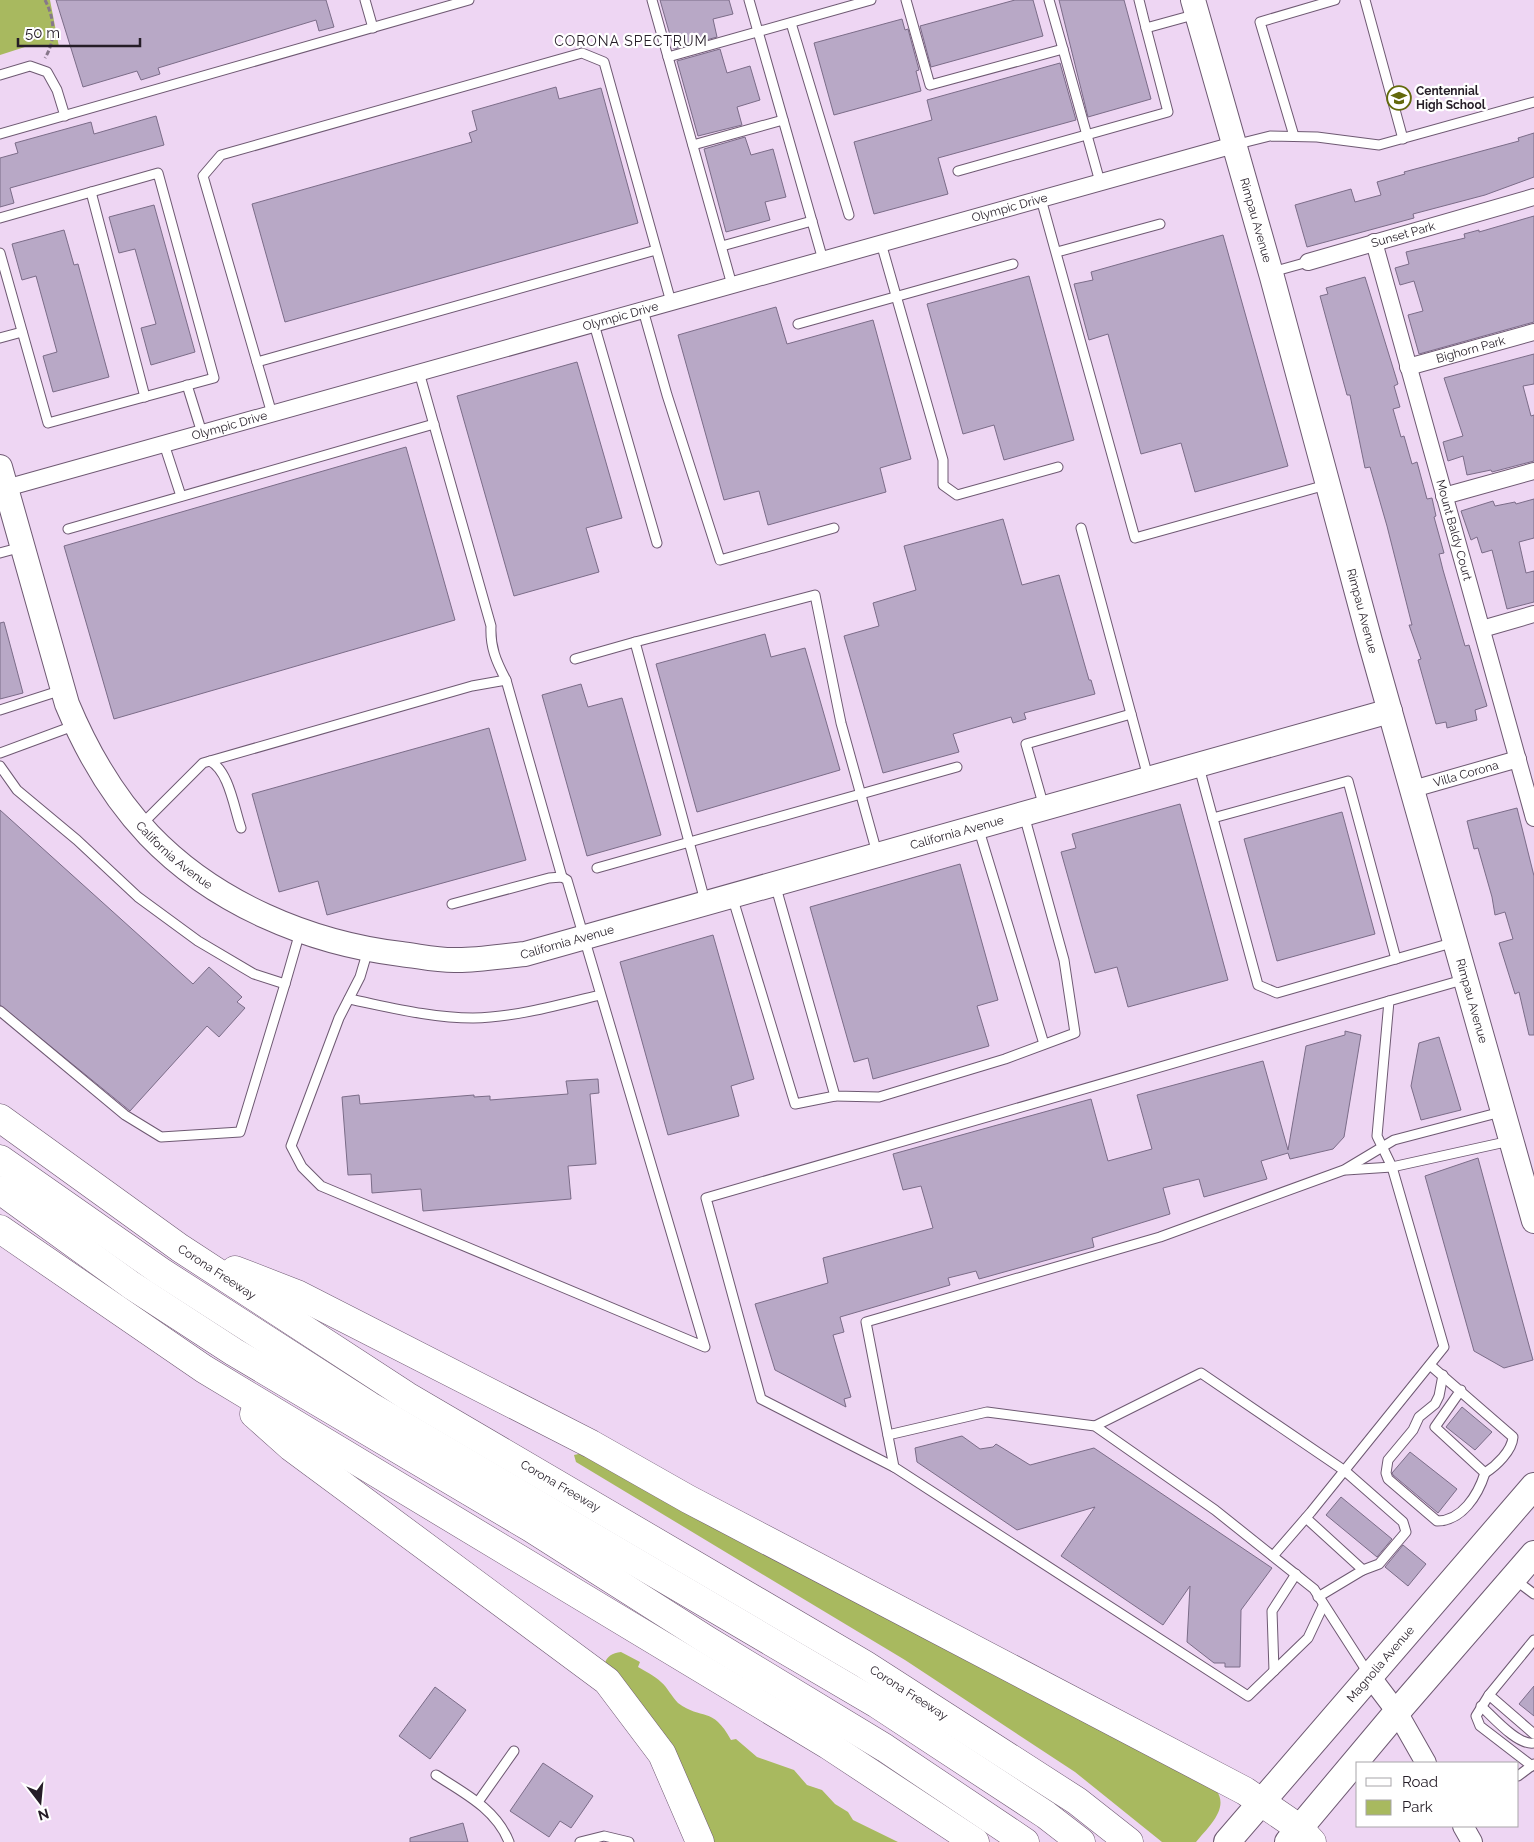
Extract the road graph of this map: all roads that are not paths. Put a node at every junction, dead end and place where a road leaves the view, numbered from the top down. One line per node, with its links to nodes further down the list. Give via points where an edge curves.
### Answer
1 (366, 0): 14 (lane)
2 (469, 0): 14 (lane)
3 (652, 0): 18 (lane)
4 (749, 0): 16 (lane)
5 (871, 0): 13 (lane)
6 (1050, 0): 17 (lane)
7 (1139, 0): 15 (lane)
8 (1335, 0): 11 (lane)
9 (1365, 0): 26 (lane)
10 (908, 1): 17 (lane, via 930,85)
11 (1311, 3): 25 (lane, via 1260,22)
12 (1195, 7): 15 (lane); 28 (main road, Rimpau Avenue)
13 (791, 23): 16 (lane); 34 (lane)
14 (373, 28): 21 (lane)
15 (1146, 28): 24 (lane, via 1168,112)
16 (758, 32): 18 (lane); 22 (lane)
17 (1063, 49): 24 (lane)
18 (668, 58): 27 (lane)
19 (0, 75): 21 (lane, via 30,66 47,72)
20 (1534, 102): 26 (lane)
21 (65, 116): 23 (lane)
22 (784, 120): 27 (lane); 36 (lane)
23 (0, 134)
24 (1087, 135): 29 (lane); 30 (lane)
25 (1294, 136): 26 (lane, via 1379,145); 28 (lane, via 1270,136)
26 (1403, 139)
27 (693, 145): 40 (lane)
28 (1234, 145): 30 (street, Olympic Drive); 47 (main road, Rimpau Avenue)
29 (958, 171)
30 (1100, 182): 33 (street, Olympic Drive)
31 (91, 192): 35 (lane); 60 (lane, via 158,173 214,378); 61 (lane)
32 (1534, 198): 38 (street, Sunset Park)
33 (1041, 199): 39 (street, Olympic Drive); 42 (lane)
34 (849, 215)
35 (0, 218)
36 (812, 221): 40 (lane); 44 (lane)
37 (1160, 224): 42 (lane)
38 (1374, 242): 45 (street, Sunset Park); 58 (street, Mount Baldy Court)
39 (881, 243): 44 (street, Olympic Drive); 49 (lane)
40 (722, 246): 48 (lane)
41 (656, 250): 50 (lane); 57 (lane); 57 (lane, via 604,62 582,53 221,155 203,176)
42 (1057, 252): 69 (lane, via 1135,538)
43 (0, 254): 54 (lane)
44 (823, 260): 48 (street, Olympic Drive)
45 (1308, 262): 47 (lane, Sunset Park)
46 (1013, 264): 49 (lane)
47 (1271, 272): 69 (main road, Rimpau Avenue)
48 (732, 285): 50 (street, Olympic Drive)
49 (896, 296): 53 (lane); 66 (lane, via 943,460 943,485 957,495)
50 (671, 302): 51 (street, Olympic Drive)
51 (643, 310): 52 (street, Olympic Drive); 73 (lane, via 720,560)
52 (594, 324): 59 (street, Olympic Drive); 75 (lane)
53 (798, 324)
54 (22, 332): 56 (lane); 61 (lane, via 48,423)
55 (1534, 332): 58 (street, Bighorn Park)
56 (0, 338)
57 (257, 362): 62 (lane)
58 (1408, 367): 71 (street, Mount Baldy Court)
59 (420, 372): 62 (street, Olympic Drive); 63 (lane)
60 (188, 385): 61 (lane); 64 (lane)
61 (146, 396)
62 (272, 414): 64 (street, Olympic Drive)
63 (434, 424): 70 (lane); 81 (lane, via 491,626 494,656)
64 (202, 433): 65 (street, Olympic Drive)
65 (164, 444): 68 (street, Olympic Drive); 70 (lane)
66 (1058, 467)
67 (1534, 471): 71 (street)
68 (3, 478): 76 (main road, California Avenue)
69 (1328, 484): 84 (main road, Rimpau Avenue)
70 (181, 496): 72 (lane)
71 (1444, 496): 78 (street, Mount Baldy Court)
72 (68, 528)
73 (834, 528)
74 (1081, 528): 85 (lane)
75 (657, 543)
76 (11, 550): 82 (main road, California Avenue)
77 (1534, 614): 78 (street)
78 (1482, 629): 88 (street, Mount Baldy Court)
79 (635, 642): 80 (lane); 95 (lane, via 815,595); 102 (lane)
80 (574, 659)
81 (506, 680): 89 (lane, via 472,686); 105 (lane)
82 (62, 690): 83 (lane); 86 (main road, California Avenue)
83 (0, 710)
84 (1390, 711): 90 (main road, California Avenue); 94 (main road, Rimpau Avenue)
85 (1131, 714): 93 (lane); 96 (lane, via 1026,744)
86 (76, 725): 87 (lane); 99 (main road, California Avenue, via 99,769)
87 (0, 753)
88 (1518, 759): 94 (street, Villa Corona); 98 (street, Mount Baldy Court)
89 (210, 761): 99 (lane, via 203,763); 101 (lane, via 225,774)
90 (1198, 764): 93 (main road, California Avenue); 97 (lane)
91 (0, 766): 116 (lane, via 17,790 77,840 138,898 198,941 246,969)
92 (957, 767): 95 (lane)
93 (1148, 778): 96 (main road, California Avenue)
94 (1413, 789): 112 (main road, Rimpau Avenue)
95 (861, 795): 102 (lane); 103 (lane)
96 (1033, 810): 100 (main road, California Avenue); 121 (lane, via 1064,960 1075,1033)
97 (1213, 818): 114 (lane, via 1258,985 1277,993); 114 (lane, via 1348,781)
98 (1534, 818)
99 (141, 825): 110 (main road, California Avenue, via 187,868 223,893 264,916)
100 (978, 825): 103 (main road, California Avenue); 121 (lane)
101 (241, 828)
102 (688, 841): 104 (lane); 108 (lane)
103 (877, 853): 106 (main road, California Avenue)
104 (597, 868)
105 (562, 877): 109 (lane); 111 (lane, via 567,880)
106 (775, 882): 107 (main road, California Avenue); 122 (lane)
107 (731, 894): 108 (main road, California Avenue); 122 (lane, via 796,1104)
108 (705, 902): 111 (main road, California Avenue)
109 (452, 904)
110 (300, 930): 113 (main road, California Avenue); 116 (lane)
111 (583, 937): 113 (main road, California Avenue, via 525,954 456,961); 117 (lane)
112 (1456, 942): 114 (lane); 115 (main road, Rimpau Avenue)
113 (368, 950): 118 (lane)
114 (1396, 959)
115 (1466, 979): 119 (lane); 123 (main road, Rimpau Avenue)
116 (285, 984): 120 (lane, via 240,1132 161,1137 126,1115)
117 (600, 995): 118 (lane, via 538,1010 473,1018 418,1013); 118 (lane, via 705,1347 322,1186 302,1167 291,1146 338,1018)
118 (349, 999)
119 (1389, 1001): 126 (lane, via 1377,1136); 140 (lane, via 706,1198 761,1399)
120 (0, 1011)
121 (1044, 1044): 122 (lane, via 879,1097)
122 (835, 1096)
123 (1502, 1112): 125 (main road, Rimpau Avenue); 126 (lane, via 1394,1140)
124 (0, 1118): 133 (highway, Corona Freeway)
125 (1510, 1141): 128 (lane); 131 (main road, Rimpau Avenue)
126 (1382, 1147): 128 (lane); 129 (lane)
127 (0, 1160): 179 (highway, via 160,1271 345,1390 877,1704)
128 (1392, 1167): 129 (lane); 134 (lane, via 1444,1347)
129 (1344, 1170): 139 (lane, via 1160,1236 866,1322)
130 (0, 1190): 178 (highway, via 131,1285 234,1352 531,1528 885,1748)
131 (1534, 1221)
132 (0, 1230): 135 (highway)
133 (180, 1248): 169 (highway, via 297,1294 582,1439 697,1504 1245,1791); 180 (highway, Corona Freeway, via 407,1396 864,1664 1077,1801)
134 (1430, 1365): 136 (lane); 141 (lane)
135 (204, 1369): 176 (highway, via 291,1447 607,1681 662,1754); 177 (highway, via 819,1740)
136 (1443, 1375): 137 (lane); 142 (lane, via 1435,1404 1419,1417 1413,1430 1388,1460 1388,1479 1438,1521 1445,1521 1460,1513 1480,1487)
137 (1461, 1390): 142 (lane, via 1435,1427); 142 (lane, via 1512,1437 1512,1444)
138 (1095, 1426): 139 (lane, via 987,1412); 141 (lane, via 1201,1373); 146 (lane, via 1215,1510)
139 (888, 1435): 140 (lane)
140 (894, 1467): 154 (lane, via 1248,1696)
141 (1345, 1470): 144 (lane); 147 (lane, via 1406,1527 1406,1532 1379,1564)
142 (1485, 1473)
143 (1534, 1486): 155 (main road, Magnolia Avenue)
144 (1306, 1518): 146 (lane); 147 (lane)
145 (1534, 1554): 149 (main road)
146 (1273, 1556): 148 (lane)
147 (1363, 1570): 151 (lane)
148 (1296, 1574): 151 (lane, via 1314,1589); 154 (lane, via 1272,1611)
149 (1513, 1578): 150 (lane); 158 (main road)
150 (1534, 1594)
151 (1318, 1597): 152 (lane)
152 (1323, 1606): 154 (lane, via 1308,1638); 155 (lane)
153 (1534, 1640): 156 (lane)
154 (1274, 1671)
155 (1369, 1675): 158 (street); 169 (main road, Magnolia Avenue)
156 (1489, 1695): 157 (lane); 159 (lane)
157 (1481, 1706): 160 (lane, via 1518,1740); 165 (lane, via 1476,1716 1480,1726)
158 (1397, 1712): 162 (main road); 163 (street)
159 (1534, 1734)
160 (1534, 1743)
161 (514, 1751): 168 (lane)
162 (1358, 1762)
163 (1425, 1762)
164 (1356, 1765): 172 (main road)
165 (1533, 1765): 167 (lane)
166 (436, 1775): 168 (lane)
167 (1519, 1775)
168 (478, 1802): 173 (lane, via 505,1831)
169 (1261, 1803): 171 (main road, Magnolia Avenue); 172 (highway)
170 (1464, 1827): 181 (street)
171 (1230, 1837)
172 (1300, 1837)
173 (509, 1842)
174 (580, 1842): 175 (lane, via 604,1836)
175 (629, 1842)
176 (700, 1842)
177 (975, 1842)
178 (1026, 1842)
179 (1082, 1842)
180 (1129, 1842)
181 (1472, 1842)

